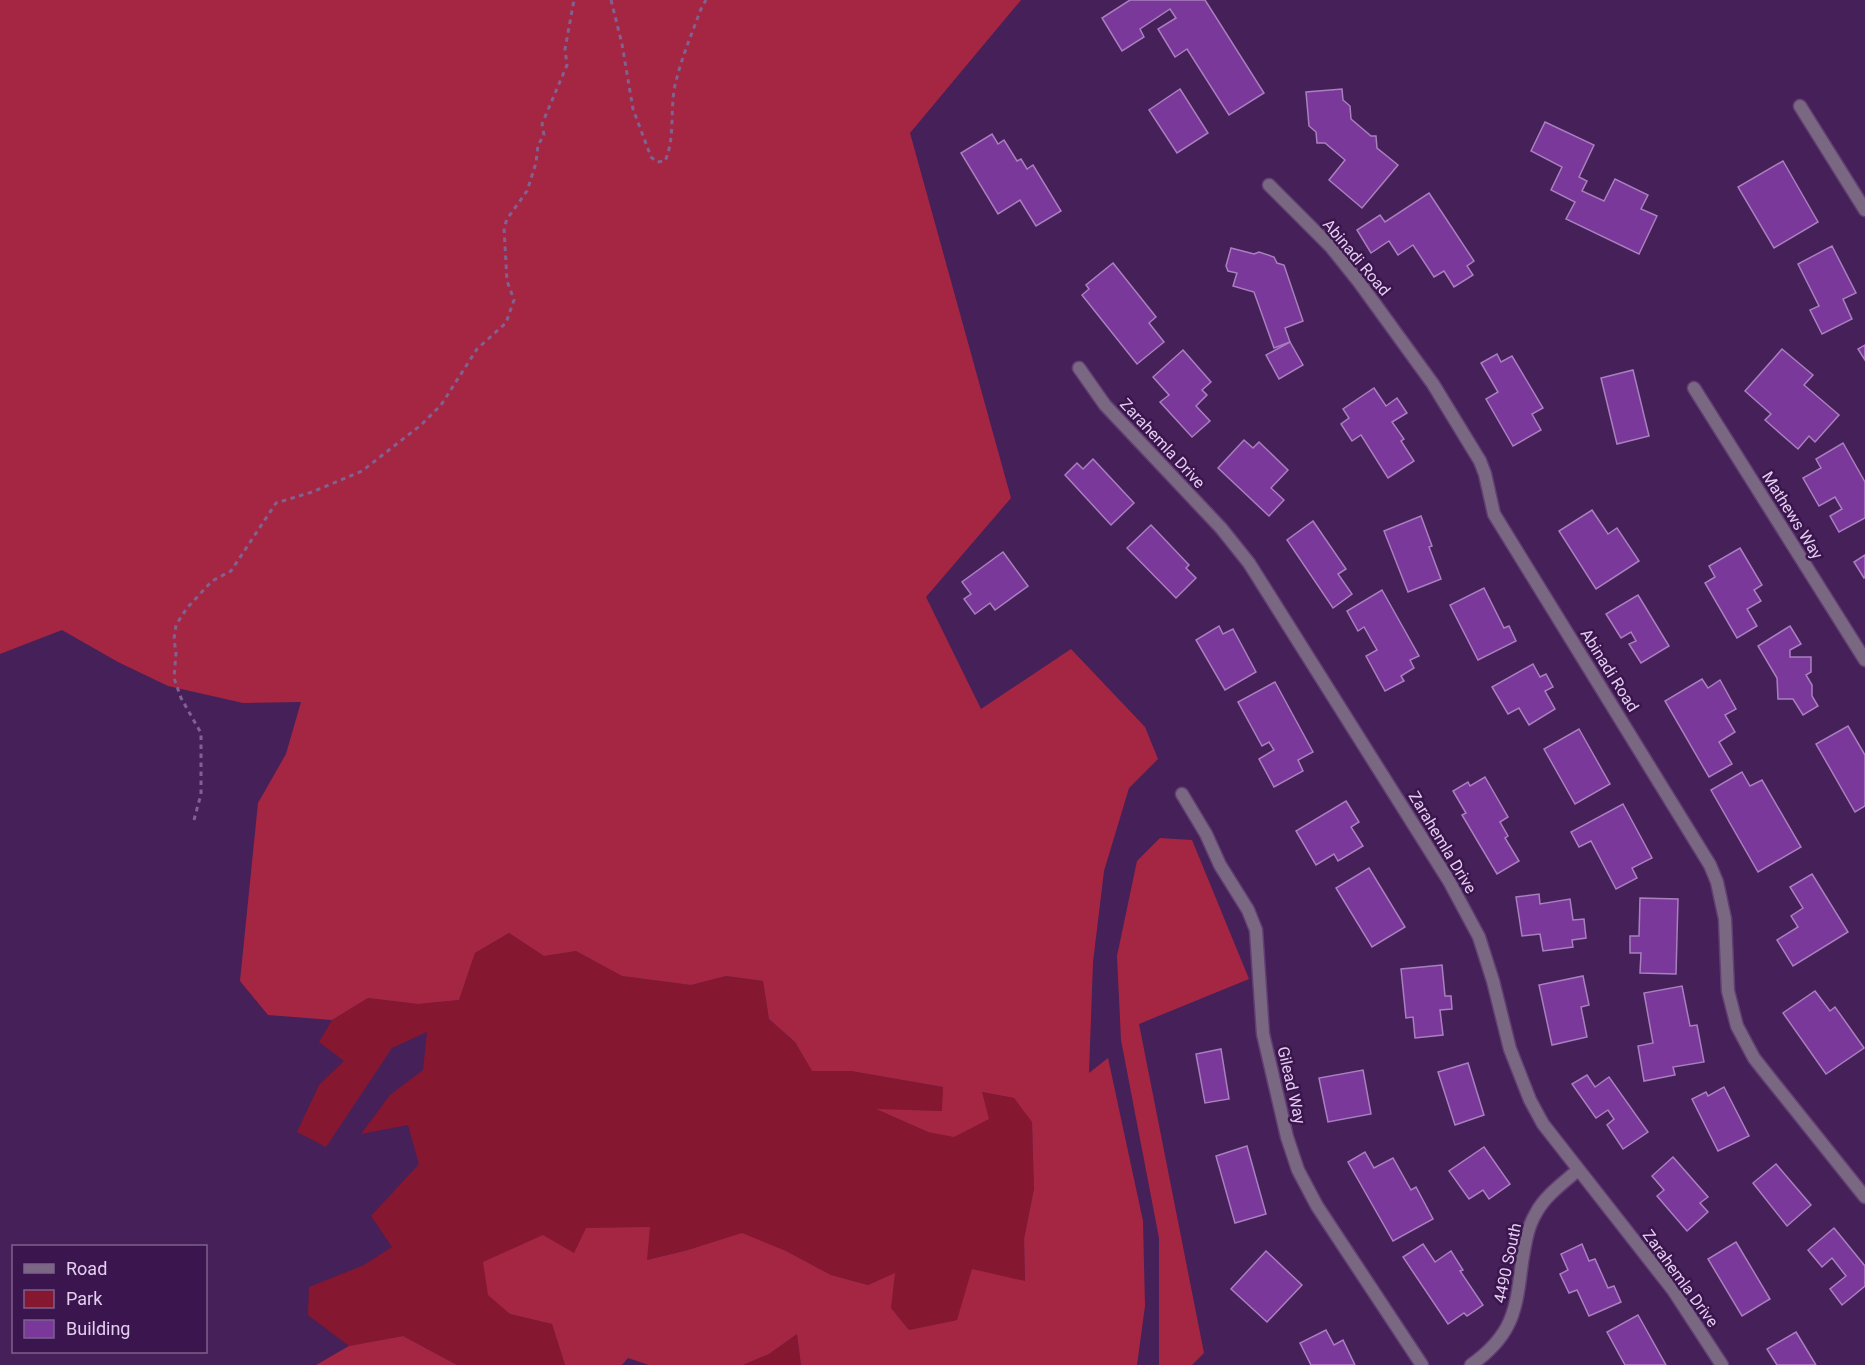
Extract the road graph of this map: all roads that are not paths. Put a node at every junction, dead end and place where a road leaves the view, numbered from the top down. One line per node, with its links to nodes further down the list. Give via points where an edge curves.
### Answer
1 (1800, 106): 3 (street)
2 (1269, 185): 9 (street, Abinadi Road, via 1331,247 1359,282 1433,384 1480,461 1494,514 1710,865 1725,919 1728,991 1745,1043)
3 (1865, 210)
4 (1079, 368): 8 (street, Zarahemla Drive, via 1105,405 1249,563 1449,881 1479,937 1510,1049 1530,1100)
5 (1694, 388): 6 (street, Mathews Way)
6 (1865, 660)
7 (1182, 794): 10 (street, Gilead Way, via 1256,930 1263,1034 1298,1170 1317,1206)
8 (1578, 1170): 11 (street, 4490 South, via 1536,1212 1525,1245 1512,1318 1495,1346); 12 (street, Zarahemla Drive, via 1672,1290)
9 (1865, 1197)
10 (1422, 1365)
11 (1471, 1365)
12 (1722, 1365)

